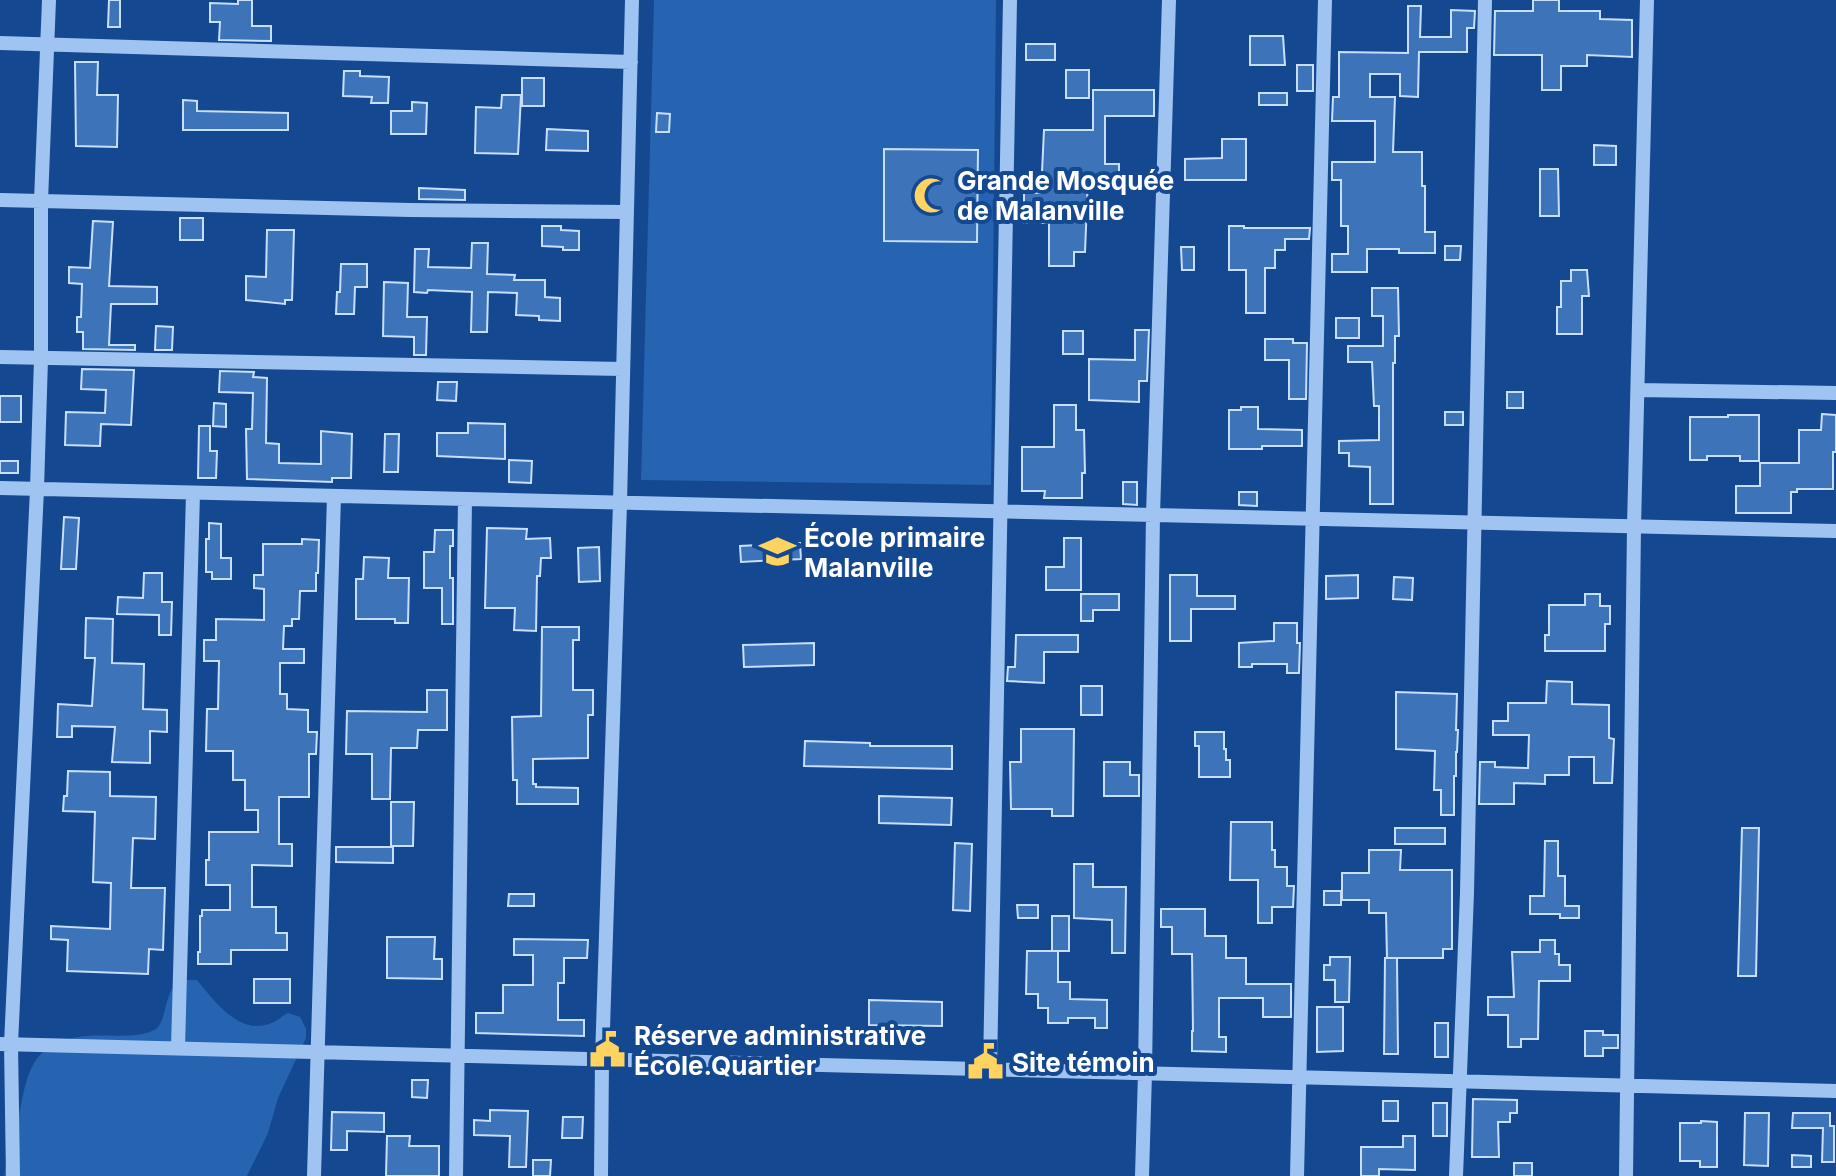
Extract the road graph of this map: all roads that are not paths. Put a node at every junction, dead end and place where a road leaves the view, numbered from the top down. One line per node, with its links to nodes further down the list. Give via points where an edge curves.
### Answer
1 (49, 0): 9 (street)
2 (632, 0): 10 (street)
3 (1010, 0): 25 (street)
4 (1169, 0): 26 (street)
5 (1325, 0): 27 (street)
6 (1485, 0): 28 (street)
7 (1647, 0): 17 (street)
8 (0, 43): 9 (street)
9 (47, 44): 10 (street); 12 (street)
10 (631, 62): 13 (street)
11 (0, 200): 12 (street)
12 (41, 201): 13 (street); 15 (street)
13 (627, 212): 16 (street)
14 (0, 357): 15 (street)
15 (41, 359): 16 (street); 20 (street)
16 (622, 369): 24 (street)
17 (1638, 390): 18 (street); 29 (street)
18 (1836, 393)
19 (0, 488): 20 (street)
20 (37, 489): 21 (street); 31 (street)
21 (193, 493): 22 (street); 32 (street)
22 (334, 496): 23 (street); 33 (street)
23 (465, 499): 24 (street); 34 (street)
24 (620, 503): 25 (street); 35 (street)
25 (1000, 511): 26 (street); 36 (street)
26 (1153, 515): 27 (street); 37 (street)
27 (1314, 519): 28 (street); 38 (street)
28 (1474, 522): 29 (street); 39 (street)
29 (1634, 526): 30 (street); 40 (street)
30 (1836, 531)
31 (6, 1044): 32 (street); 42 (street)
32 (178, 1048): 33 (street)
33 (317, 1052): 34 (street); 43 (street)
34 (458, 1055): 35 (street); 44 (street)
35 (602, 1059): 36 (street); 45 (street)
36 (990, 1069): 37 (street)
37 (1145, 1073): 38 (street); 46 (street)
38 (1300, 1077): 39 (street); 47 (street)
39 (1459, 1081): 40 (street); 48 (street)
40 (1628, 1085): 41 (street); 49 (street)
41 (1836, 1091)
42 (13, 1176)
43 (314, 1176)
44 (456, 1176)
45 (601, 1176)
46 (1142, 1176)
47 (1297, 1176)
48 (1456, 1176)
49 (1626, 1176)

